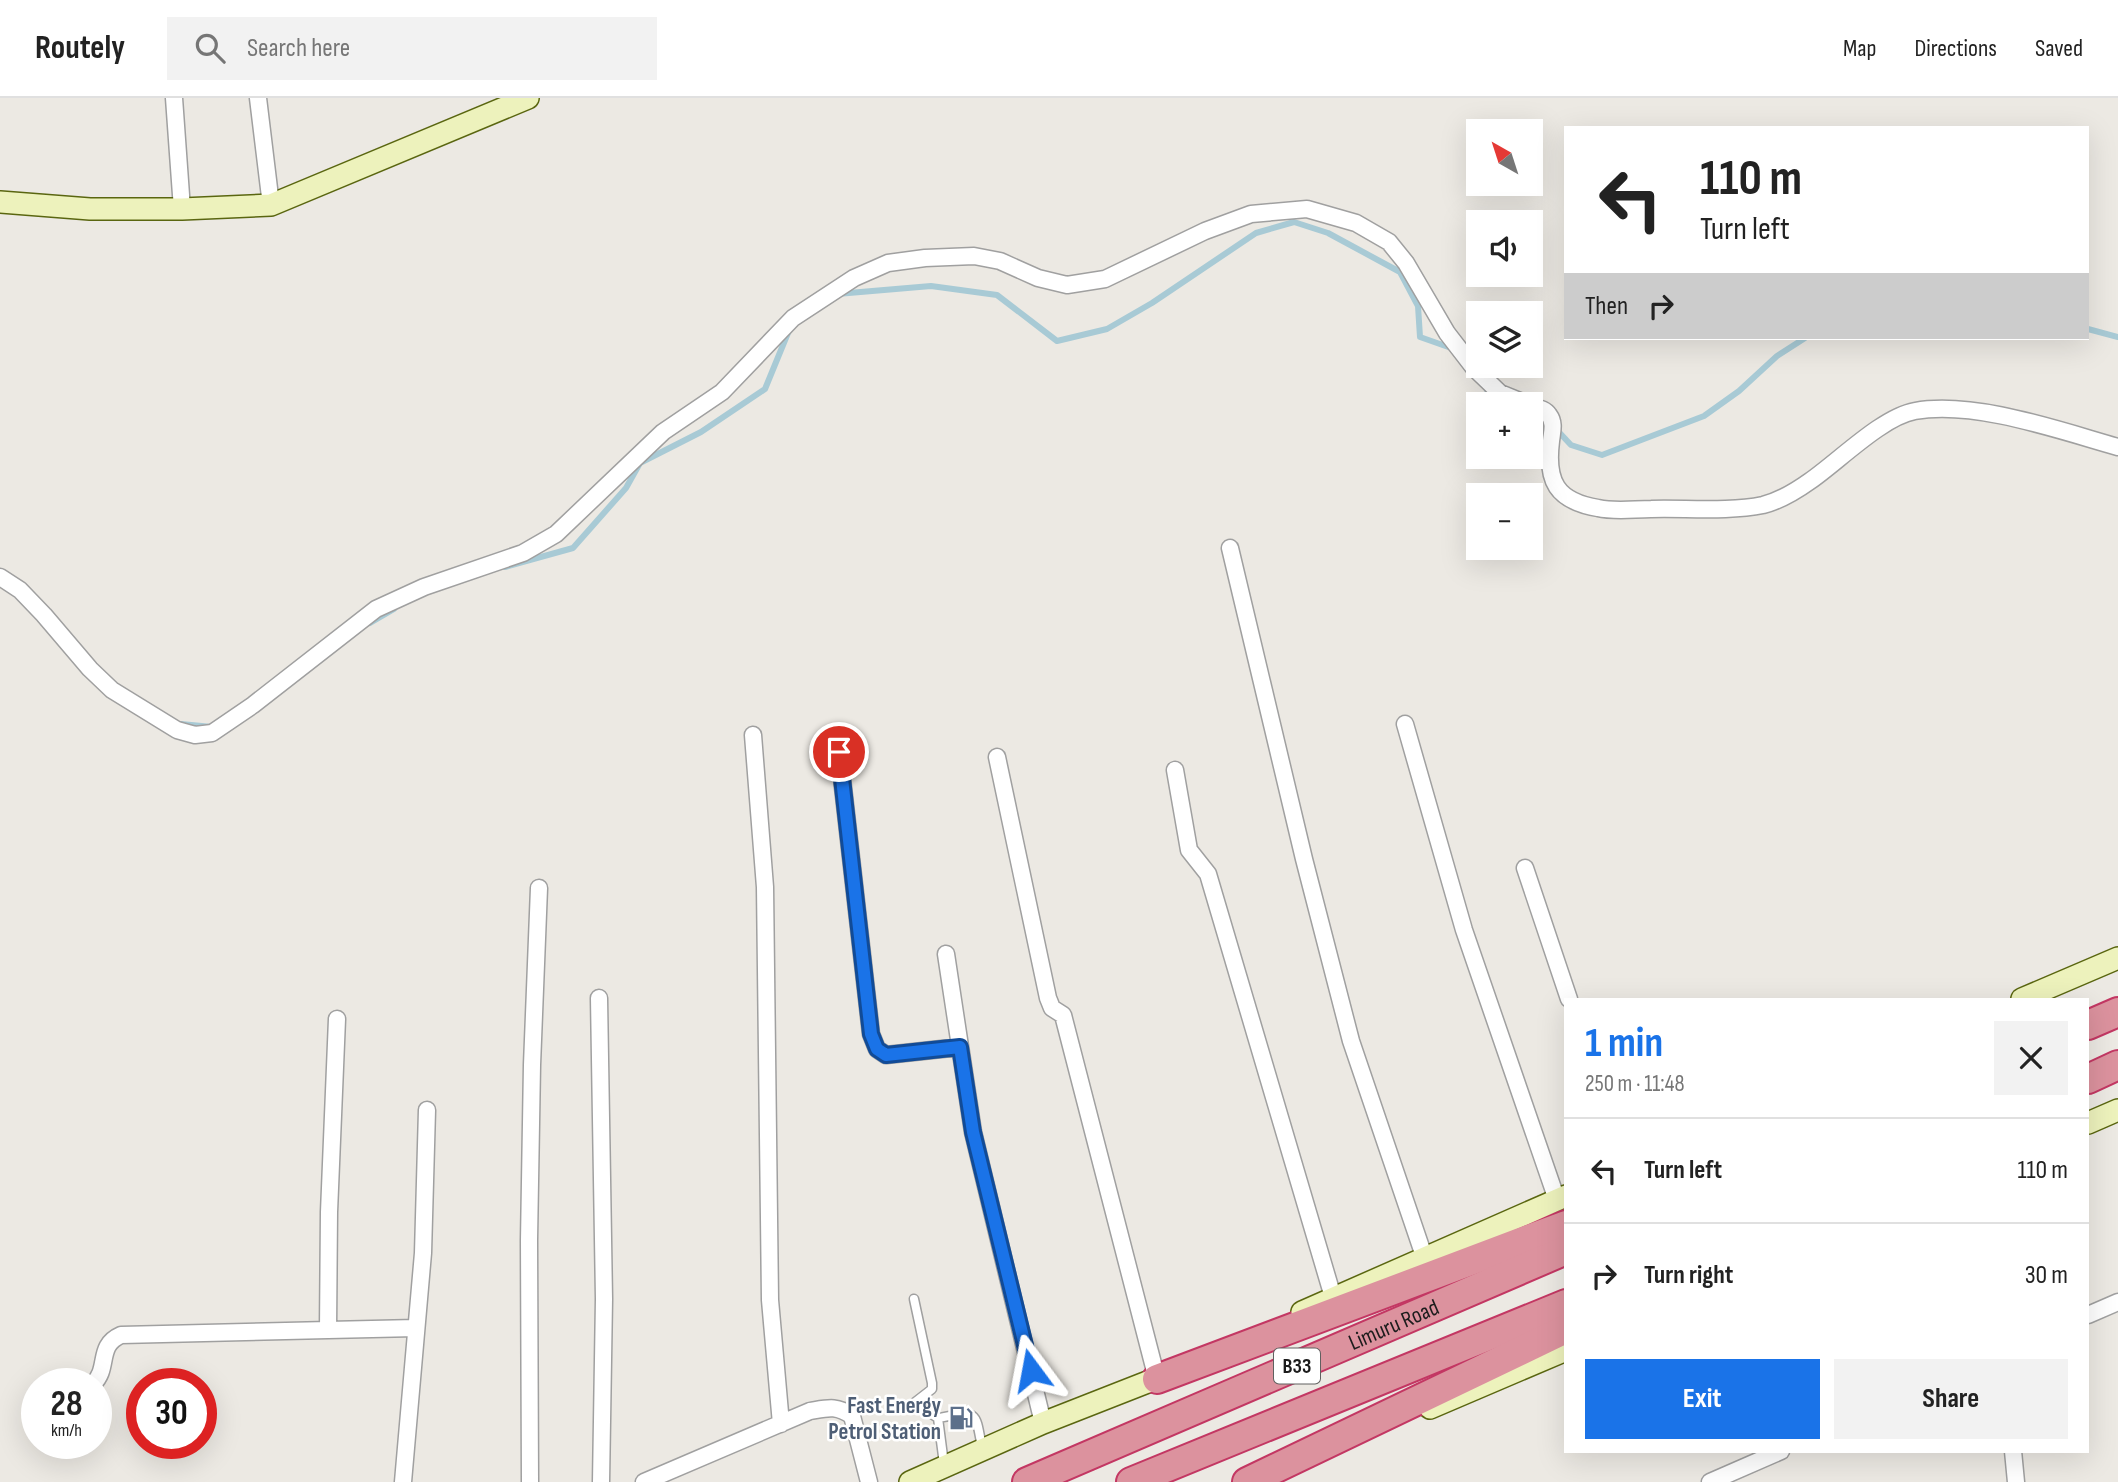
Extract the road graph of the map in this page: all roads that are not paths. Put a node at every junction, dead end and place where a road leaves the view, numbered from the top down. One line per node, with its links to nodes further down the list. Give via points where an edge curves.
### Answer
1 (174, 98): 6 (street)
2 (258, 98): 5 (street)
3 (528, 98): 5 (street)
4 (0, 202): 6 (street, via 90,209)
5 (271, 205): 6 (street)
6 (182, 209)
7 (1499, 392): 11 (street, via 1447,333 1389,242 1356,223 1307,209 1251,214 1105,279 1068,285 974,256 888,263 854,278 793,318 722,392 663,432 556,534 523,553 376,609 212,733 177,730 112,690 44,614)
8 (1543, 410): 9 (street, via 1553,425 1548,463 1552,479 1559,491 1574,501 1599,509 1763,505 1810,482 1882,426 1913,411 1942,408 2009,417)
9 (2118, 447)
10 (1230, 548): 35 (street, via 1351,1041)
11 (0, 577)
12 (1405, 724): 33 (street, via 1464,930)
13 (753, 735): 49 (street, via 765,887 770,1300)
14 (839, 752): 27 (street, via 871,1034 877,1049 886,1055)
15 (997, 757): 46 (street, via 1048,998 1052,1009 1063,1015)
16 (1175, 770): 36 (street, via 1188,850 1208,874)
17 (1525, 868): 22 (street)
18 (539, 888): 55 (street, via 529,1226)
19 (946, 954): 27 (street)
20 (2118, 958): 23 (street)
21 (599, 998): 56 (street, via 604,1286)
22 (1569, 998)
23 (2024, 998)
24 (2118, 1012): 26 (highway)
25 (337, 1019): 42 (street)
26 (2089, 1026)
27 (960, 1047): 48 (street, via 973,1132)
28 (2118, 1065): 29 (highway)
29 (2089, 1079)
30 (427, 1110): 41 (street)
31 (2118, 1110): 32 (street)
32 (2089, 1124)
33 (1563, 1207): 35 (street); 46 (highway)
34 (1564, 1251): 60 (highway, Limuru Road / B33)
35 (1425, 1259): 36 (street)
36 (1333, 1297): 46 (street)
37 (914, 1299): 47 (lane, via 932,1389 914,1403)
38 (2118, 1302): 40 (street)
39 (1564, 1305): 61 (highway, Limuru Road / B33)
40 (2089, 1315)
41 (416, 1328): 42 (street); 54 (street)
42 (328, 1329): 45 (street, via 121,1335 106,1346)
43 (1564, 1330): 62 (highway)
44 (1564, 1350): 63 (street)
45 (102, 1368)
46 (1157, 1379): 48 (street)
47 (939, 1418): 50 (lane, via 974,1415); 53 (lane)
48 (1043, 1423): 50 (street)
49 (781, 1424): 57 (street); 58 (street, via 828,1408 852,1416)
50 (982, 1451): 53 (street)
51 (1776, 1453): 64 (street)
52 (2013, 1453): 65 (street)
53 (944, 1467): 59 (street)
54 (403, 1482)
55 (530, 1482)
56 (601, 1482)
57 (644, 1482)
58 (869, 1482)
59 (909, 1482)
60 (1027, 1482)
61 (1130, 1482)
62 (1247, 1482)
63 (1258, 1482)
64 (1710, 1482)
65 (2016, 1482)

